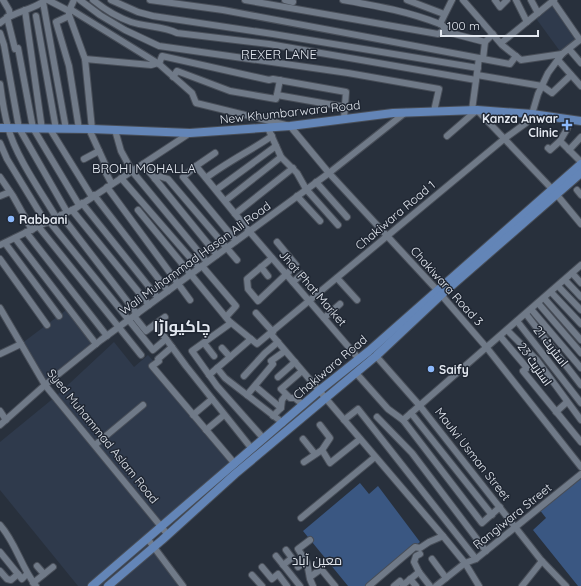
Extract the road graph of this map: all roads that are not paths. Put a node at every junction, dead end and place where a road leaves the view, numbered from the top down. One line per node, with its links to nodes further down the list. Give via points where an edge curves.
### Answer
1 (3, 0): 25 (street, via 9,10)
2 (74, 0): 22 (street)
3 (80, 0): 57 (street, via 125,30 159,46 348,73 438,89)
4 (93, 0): 49 (street, via 131,22 177,33 269,44)
5 (111, 0): 46 (street, via 154,16)
6 (150, 0): 41 (street, via 223,10)
7 (245, 0): 30 (street, via 438,34)
8 (285, 0): 19 (street)
9 (343, 0): 29 (street, via 400,10)
10 (407, 0): 24 (street)
11 (452, 0): 24 (street)
12 (463, 0): 32 (street)
13 (495, 0): 14 (street, via 500,7)
14 (508, 0)
15 (516, 0): 27 (street)
16 (530, 0): 23 (street)
17 (554, 0): 20 (street); 34 (street)
18 (45, 1): 21 (street); 22 (street); 69 (street)
19 (293, 2)
20 (546, 3): 23 (street)
21 (25, 10): 25 (street); 35 (street)
22 (70, 12): 42 (street); 45 (street); 70 (street, via 56,22 69,66)
23 (538, 13): 27 (street)
24 (444, 14): 29 (street)
25 (8, 16): 28 (street); 66 (street, via 15,49 18,48)
26 (36, 16): 33 (street)
27 (527, 22): 37 (street)
28 (0, 23)
29 (440, 24): 30 (street, via 445,27)
30 (443, 31): 36 (street)
31 (0, 33): 65 (street)
32 (493, 34): 36 (street); 37 (street)
33 (40, 38): 35 (street); 68 (street)
34 (580, 39): 38 (street)
35 (29, 40): 68 (street)
36 (485, 42): 41 (street)
37 (501, 43): 40 (street)
38 (569, 48): 39 (street); 44 (street)
39 (562, 54): 40 (street, via 521,60); 43 (street)
40 (516, 56): 41 (street, via 510,64)
41 (481, 58): 46 (street)
42 (85, 59): 45 (street, via 151,65); 71 (street)
43 (558, 60): 47 (street); 52 (street)
44 (581, 62)
45 (158, 63): 48 (street); 50 (street, via 162,56 260,79)
46 (478, 68): 49 (street)
47 (571, 75): 52 (street, via 552,93); 53 (street)
48 (173, 77): 54 (street, via 177,71 230,91 276,99); 63 (street, via 192,93 196,103)
49 (477, 78): 52 (street); 56 (street)
50 (280, 80): 54 (street); 55 (street, via 346,92)
51 (0, 84): 64 (street)
52 (542, 86): 59 (street)
53 (581, 86)
54 (277, 95): 55 (street)
55 (345, 107): 60 (street)
56 (475, 110): 57 (main road, New Khumbarwara Road); 59 (main road, New Khumbarwara Road); 75 (street); 77 (street)
57 (434, 111): 58 (main road, New Khumbarwara Road)
58 (406, 112): 60 (main road, New Khumbarwara Road); 92 (street, Wali Muhammad Hasan Ali Road)
59 (532, 114): 61 (main road, New Khumbarwara Road); 77 (street, Chakiwara Road 1)
60 (344, 119): 63 (main road, New Khumbarwara Road)
61 (570, 119): 62 (main road, New Khumbarwara Road); 78 (street)
62 (581, 121)
63 (290, 126): 67 (main road, New Khumbarwara Road); 92 (street, Chakiwara Road 3)
64 (4, 128): 65 (main road, New Khumbarwara Road); 114 (street, via 25,165)
65 (19, 128): 66 (main road, New Khumbarwara Road); 114 (street)
66 (33, 128): 68 (main road, New Khumbarwara Road); 111 (street)
67 (268, 128): 73 (main road, New Khumbarwara Road); 74 (street)
68 (50, 129): 69 (main road, New Khumbarwara Road); 108 (street)
69 (66, 129): 70 (main road, New Khumbarwara Road)
70 (79, 129): 71 (main road, New Khumbarwara Road)
71 (91, 129): 72 (main road, New Khumbarwara Road); 83 (street)
72 (115, 130): 73 (main road, New Khumbarwara Road); 91 (street, via 121,152)
73 (190, 133): 88 (street)
74 (272, 136): 80 (street); 96 (street)
75 (447, 136)
76 (581, 137): 82 (street)
77 (504, 139): 105 (street); 124 (street, Chakiwara Road 1)
78 (560, 141): 81 (street, via 550,150); 82 (street)
79 (0, 144): 119 (street)
80 (276, 146): 85 (street); 103 (street)
81 (548, 148)
82 (569, 150): 87 (street)
83 (99, 151): 86 (street); 100 (street)
84 (215, 153): 89 (street)
85 (281, 157): 90 (street); 110 (street)
86 (84, 159)
87 (581, 163): 105 (main road, Chakiwara Road)
88 (143, 164): 91 (street); 97 (street)
89 (196, 166): 96 (street, Jhat Phat Market); 126 (street, via 183,177)
90 (293, 168): 102 (street); 115 (street)
91 (132, 171): 95 (street); 106 (street)
92 (329, 173): 99 (street, Wali Muhammad Hasan Ali Road); 124 (street, Chakiwara Road 3)
93 (581, 173): 105 (main road, Chakiwara Road)
94 (0, 177): 104 (street)
95 (121, 178): 100 (street); 113 (street)
96 (206, 178): 103 (street, Jhat Phat Market)
97 (155, 179): 98 (street, via 159,176); 101 (street)
98 (170, 181): 101 (street); 129 (street)
99 (316, 182): 102 (street, Wali Muhammad Hasan Ali Road); 116 (street)
100 (110, 186): 108 (street); 148 (street)
101 (162, 187): 106 (street); 130 (street)
102 (306, 189): 109 (street, Wali Muhammad Hasan Ali Road); 121 (street)
103 (216, 190): 110 (street, Jhat Phat Market)
104 (10, 192): 107 (street); 122 (street)
105 (554, 192): 120 (street); 151 (main road, Chakiwara Road)
106 (152, 195): 134 (street)
107 (0, 196)
108 (93, 196): 111 (street); 150 (street)
109 (297, 196): 118 (street); 123 (street, Wali Muhammad Hasan Ali Road)
110 (225, 201): 115 (street, Jhat Phat Market)
111 (81, 204): 114 (street); 154 (street)
112 (138, 210): 117 (street)
113 (151, 212): 117 (street); 134 (street)
114 (64, 213): 119 (street); 161 (street); 169 (street)
115 (235, 214): 123 (street, Jhat Phat Market)
116 (347, 217)
117 (144, 218): 139 (street)
118 (320, 221)
119 (47, 222): 122 (street); 169 (street)
120 (581, 224)
121 (338, 225)
122 (32, 229): 125 (street); 137 (street); 177 (street)
123 (249, 231): 126 (street, Wali Muhammad Hasan Ali Road); 131 (street, Jhat Phat Market)
124 (387, 236): 144 (street, Chakiwara Road 1); 151 (street, Chakiwara Road 3)
125 (15, 238): 128 (street); 143 (street)
126 (236, 241): 129 (street, Wali Muhammad Hasan Ali Road)
127 (277, 242): 140 (street, via 296,265)
128 (2, 243): 167 (street)
129 (227, 248): 130 (street, Wali Muhammad Hasan Ali Road); 133 (street)
130 (217, 255): 134 (street, Wali Muhammad Hasan Ali Road)
131 (272, 258): 135 (street); 140 (street, Jhat Phat Market)
132 (0, 259): 174 (street)
133 (237, 260)
134 (203, 265): 139 (street, Wali Muhammad Hasan Ali Road); 168 (street, via 236,306)
135 (261, 267): 140 (street, via 247,279 248,289 258,301); 142 (street)
136 (580, 268): 138 (street)
137 (55, 269): 143 (street); 180 (street)
138 (572, 273): 145 (street); 147 (street)
139 (190, 274): 148 (street, Wali Muhammad Hasan Ali Road); 168 (street)
140 (286, 274): 146 (street, Jhat Phat Market)
141 (302, 274): 146 (street)
142 (268, 276)
143 (45, 277): 188 (street)
144 (337, 278): 157 (street); 158 (street, Chakiwara Road 1)
145 (565, 280): 149 (street); 153 (street)
146 (293, 282): 158 (street, Jhat Phat Market)
147 (581, 283)
148 (178, 284): 150 (street, Wali Muhammad Hasan Ali Road); 156 (street)
149 (558, 286): 152 (street); 164 (street)
150 (168, 291): 154 (street, Wali Muhammad Hasan Ali Road)
151 (439, 292): 191 (street, Chakiwara Road 3); 197 (main road, Chakiwara Road); 199 (main road, Chakiwara Road)
152 (551, 292): 155 (street); 176 (street)
153 (581, 297)
154 (158, 298): 161 (street, Wali Muhammad Hasan Ali Road)
155 (544, 298): 159 (street); 184 (street)
156 (190, 300)
157 (357, 300)
158 (309, 301): 171 (street, Jhat Phat Market); 179 (street, Chakiwara Road 1)
159 (538, 303): 163 (street); 193 (street)
160 (340, 304): 171 (street)
161 (149, 305): 169 (street, Wali Muhammad Hasan Ali Road)
162 (0, 308): 187 (street, Syed Muhammad Aslam Road)
163 (532, 309): 166 (street); 203 (street)
164 (581, 310)
165 (256, 313): 179 (street)
166 (526, 314): 172 (street); 214 (street)
167 (59, 316)
168 (226, 316): 173 (street)
169 (133, 317): 175 (street, via 146,331); 177 (street, Wali Muhammad Hasan Ali Road); 182 (street, via 153,350)
170 (165, 317): 175 (street)
171 (324, 318): 199 (street, Jhat Phat Market)
172 (518, 321): 178 (street); 221 (street, اسٹریٹ 21)
173 (231, 323): 183 (street); 186 (street)
174 (47, 324)
175 (155, 324): 182 (street)
176 (581, 324)
177 (118, 328): 180 (street, Wali Muhammad Hasan Ali Road); 195 (street)
178 (507, 330): 181 (street); 200 (street)
179 (272, 333): 183 (street, Chakiwara Road 1, via 257,344); 185 (street)
180 (107, 336): 188 (street, Wali Muhammad Hasan Ali Road)
181 (500, 336): 191 (street); 206 (street, اسٹریٹ 23)
182 (166, 339): 189 (street)
183 (251, 339): 198 (street)
184 (581, 340)
185 (278, 342): 192 (street); 209 (street)
186 (204, 343): 196 (street); 208 (street, via 192,351)
187 (21, 344): 194 (street); 213 (street, Syed Muhammad Aslam Road)
188 (96, 344): 213 (street, Wali Muhammad Hasan Ali Road)
189 (172, 347): 220 (street); 231 (street, via 152,366)
190 (222, 348): 198 (street)
191 (487, 348): 212 (street, Chakiwara Road 3); 225 (street)
192 (285, 351): 201 (street); 215 (street, via 270,361 273,364)
193 (581, 353)
194 (0, 354)
195 (141, 354)
196 (214, 356)
197 (376, 356): 207 (main road, Chakiwara Road); 225 (street, Maulvi Usman Street)
198 (230, 357): 202 (street)
199 (359, 359): 216 (main road, Chakiwara Road)
200 (537, 360): 206 (street); 222 (street)
201 (295, 362): 204 (street); 205 (street)
202 (216, 368): 208 (street); 217 (street)
203 (581, 368)
204 (288, 369): 210 (street); 211 (street)
205 (302, 371): 211 (street); 216 (street)
206 (526, 372): 212 (street); 229 (street, اسٹریٹ 23)
207 (356, 373): 219 (main road, Chakiwara Road); 227 (street)
208 (209, 375): 244 (street)
209 (244, 376)
210 (278, 377)
211 (295, 377): 218 (street, via 281,389)
212 (516, 383): 256 (street, Chakiwara Road 3)
213 (45, 385): 235 (street, Wali Muhammad Hasan Ali Road); 248 (street, Syed Muhammad Aslam Road)
214 (581, 385)
215 (255, 386): 217 (street); 226 (street)
216 (320, 390): 219 (street); 224 (main road, Chakiwara Road)
217 (247, 395): 233 (street)
218 (286, 395): 224 (street); 226 (street, via 282,400)
219 (326, 398): 236 (street); 267 (main road, Chakiwara Road)
220 (212, 399): 231 (street); 232 (street)
221 (579, 399): 222 (street)
222 (568, 402): 229 (street); 238 (street)
223 (144, 405): 248 (street)
224 (303, 405): 239 (main road, Chakiwara Road)
225 (420, 406): 230 (street); 255 (street, Maulvi Usman Street)
226 (282, 408): 233 (street)
227 (388, 409): 234 (street); 237 (street)
228 (0, 412): 235 (street)
229 (556, 412): 247 (street, اسٹریٹ 23)
230 (412, 413): 237 (street); 257 (street)
231 (193, 415): 243 (street)
232 (224, 415): 243 (street); 249 (street)
233 (273, 416): 239 (street)
234 (377, 417): 240 (street); 260 (street, via 412,453)
235 (6, 420): 241 (street, Wali Muhammad Hasan Ali Road)
236 (344, 420): 240 (street, via 358,409); 246 (street)
237 (402, 420): 259 (street)
238 (581, 420)
239 (283, 422): 244 (main road, Chakiwara Road)
240 (369, 423): 269 (street)
241 (0, 425)
242 (320, 425): 250 (street, via 330,438)
243 (206, 430): 254 (street)
244 (264, 439): 249 (main road, Chakiwara Road)
245 (303, 439): 251 (street)
246 (360, 439): 250 (street, via 330,463); 252 (street)
247 (581, 442)
248 (95, 445): 264 (street, Syed Muhammad Aslam Road)
249 (252, 449): 254 (main road, Chakiwara Road)
250 (322, 450): 251 (street)
251 (315, 454): 253 (street)
252 (375, 457): 263 (street); 268 (street)
253 (304, 462)
254 (235, 464): 264 (main road, Chakiwara Road)
255 (467, 465): 257 (street); 261 (street, Maulvi Usman Street)
256 (581, 467)
257 (458, 472): 259 (street); 262 (street)
258 (581, 474): 265 (street, Rangiwara Street)
259 (447, 478): 260 (street); 262 (street, via 482,523)
260 (435, 484): 275 (street)
261 (500, 507): 262 (street); 265 (street, Maulvi Usman Street)
262 (492, 515)
263 (301, 518)
264 (162, 526): 267 (street, Syed Muhammad Aslam Road); 270 (main road, Chakiwara Road)
265 (516, 527): 275 (street, Rangiwara Street); 282 (street, Maulvi Usman Street)
266 (1, 528): 292 (street, via 13,544)
267 (168, 534): 273 (main road, Chakiwara Road)
268 (443, 536): 272 (street); 299 (street, via 420,548 416,547)
269 (458, 537): 272 (street); 280 (street)
270 (147, 538): 273 (street); 300 (main road, Chakiwara Road)
271 (310, 540): 281 (street, via 298,549)
272 (449, 544): 283 (street)
273 (153, 547): 301 (main road, Chakiwara Road); 302 (street)
274 (286, 550): 284 (street, via 292,558)
275 (486, 551): 280 (street, Rangiwara Street)
276 (0, 552): 291 (street)
277 (420, 554): 290 (street, via 414,562)
278 (276, 556): 284 (street)
279 (432, 559): 296 (street)
280 (476, 560): 283 (street, Rangiwara Street)
281 (306, 561): 288 (street); 295 (street)
282 (542, 561): 313 (street); 314 (street, Maulvi Usman Street)
283 (465, 563): 296 (street, Rangiwara Street); 312 (street)
284 (283, 564): 305 (street)
285 (37, 566): 293 (street)
286 (262, 566): 304 (street, via 272,579 278,574)
287 (53, 567): 293 (street)
288 (298, 567)
289 (0, 571): 291 (street, via 11,580)
290 (419, 572): 297 (street); 310 (street)
291 (18, 574): 292 (street, via 22,579)
292 (27, 574): 298 (street)
293 (44, 574): 298 (street)
294 (252, 575): 303 (street)
295 (310, 578): 305 (street); 306 (street); 307 (street, via 321,569)
296 (446, 578): 311 (street, Rangiwara Street)
297 (410, 579): 308 (street, via 403,585 400,581); 309 (street)
298 (34, 584)
299 (371, 585)
300 (92, 586)
301 (108, 586)
302 (183, 586)
303 (262, 586)
304 (287, 586)
305 (301, 586)
306 (314, 586)
307 (335, 586)
308 (394, 586)
309 (416, 586)
310 (430, 586)
311 (436, 586)
312 (479, 586)
313 (522, 586)
314 (566, 586)

